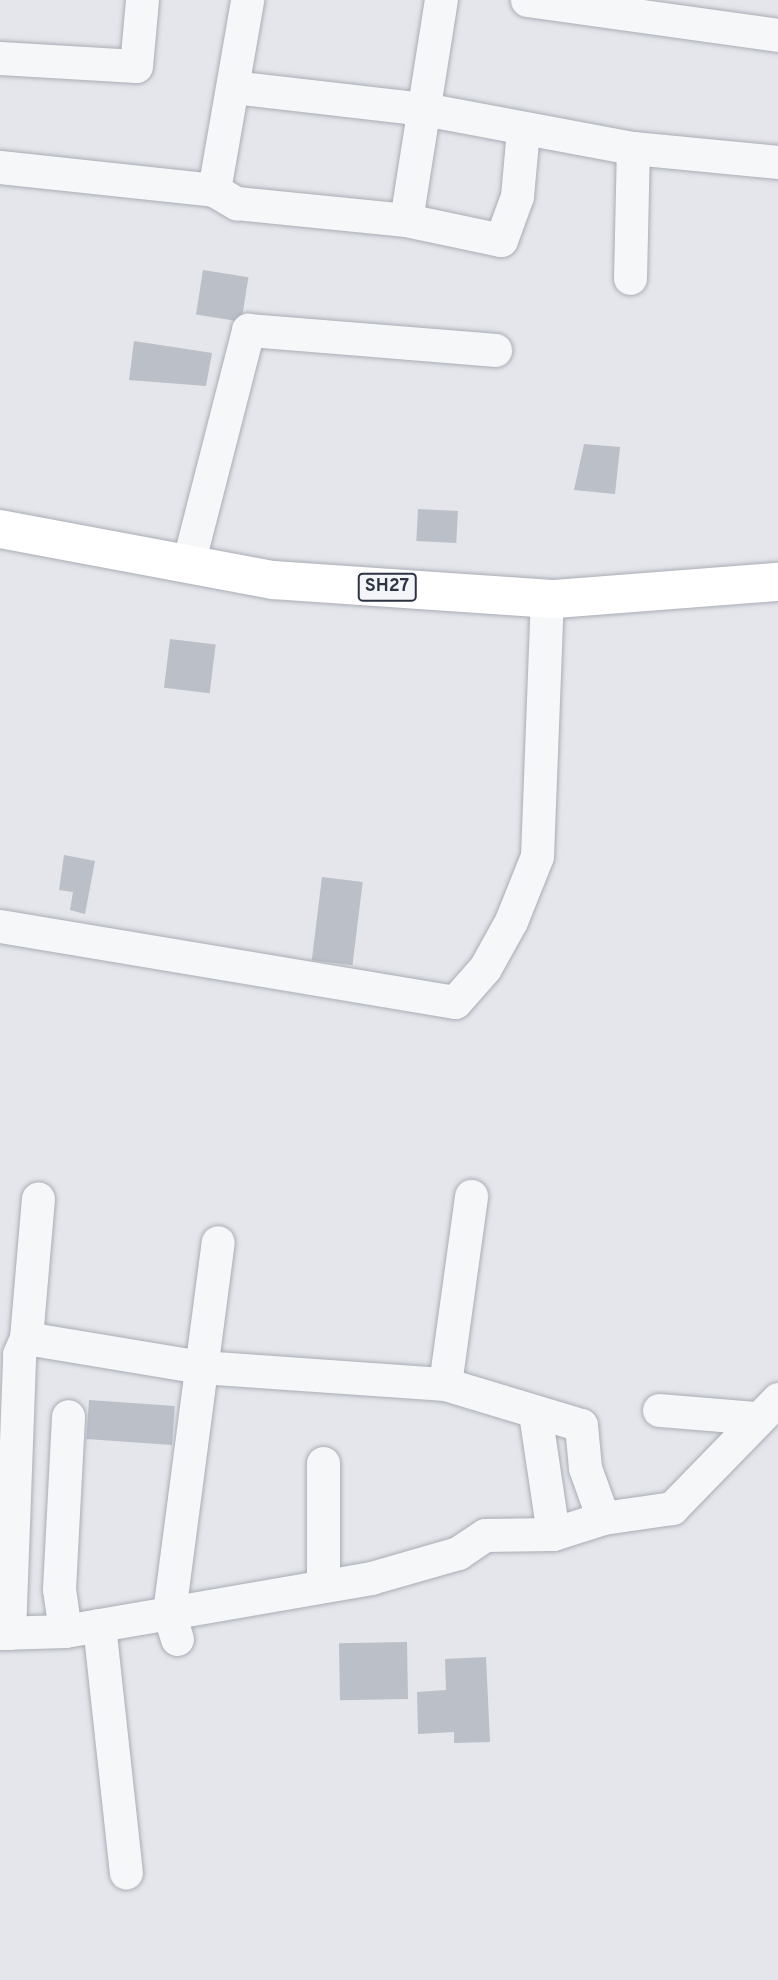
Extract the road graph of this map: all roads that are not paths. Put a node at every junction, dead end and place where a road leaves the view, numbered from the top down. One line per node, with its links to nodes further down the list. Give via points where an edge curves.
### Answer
1 (142, 0): 6 (street, via 136,66)
2 (247, 0): 7 (street)
3 (441, 0): 8 (street)
4 (527, 0): 5 (street)
5 (778, 35)
6 (0, 58)
7 (233, 87): 8 (street); 13 (street)
8 (424, 109): 9 (street); 14 (street)
9 (523, 130): 10 (street); 14 (street, via 517,196 501,240)
10 (633, 148): 11 (street); 15 (street)
11 (778, 162)
12 (0, 167): 13 (street)
13 (214, 190): 14 (street, via 236,203)
14 (405, 220)
15 (630, 278)
16 (495, 350): 18 (street, via 248,330)
17 (0, 529): 18 (main road, SH27)
18 (188, 564): 20 (main road, SH27, via 273,580)
19 (778, 582): 20 (main road, SH27)
20 (547, 598): 21 (street, via 544,795 537,856 511,921 485,968 455,1002)
21 (0, 926)
22 (471, 1196): 28 (street)
23 (38, 1199): 25 (street)
24 (218, 1242): 26 (street)
25 (26, 1338): 26 (street); 40 (street, via 19,1354)
26 (201, 1367): 27 (street); 28 (street); 38 (street)
27 (169, 1381)
28 (445, 1384): 31 (street)
29 (768, 1408): 30 (street); 34 (street, via 673,1508)
30 (659, 1410)
31 (535, 1413): 34 (street, via 581,1425 585,1468); 35 (street)
32 (68, 1416): 39 (street, via 59,1589)
33 (323, 1463): 36 (street)
34 (603, 1518): 35 (street)
35 (553, 1534): 36 (street, via 485,1535 458,1553)
36 (323, 1585): 38 (street)
37 (99, 1625): 38 (street); 39 (street); 41 (street)
38 (173, 1626)
39 (65, 1631): 40 (street)
40 (4, 1633)
41 (126, 1872)

